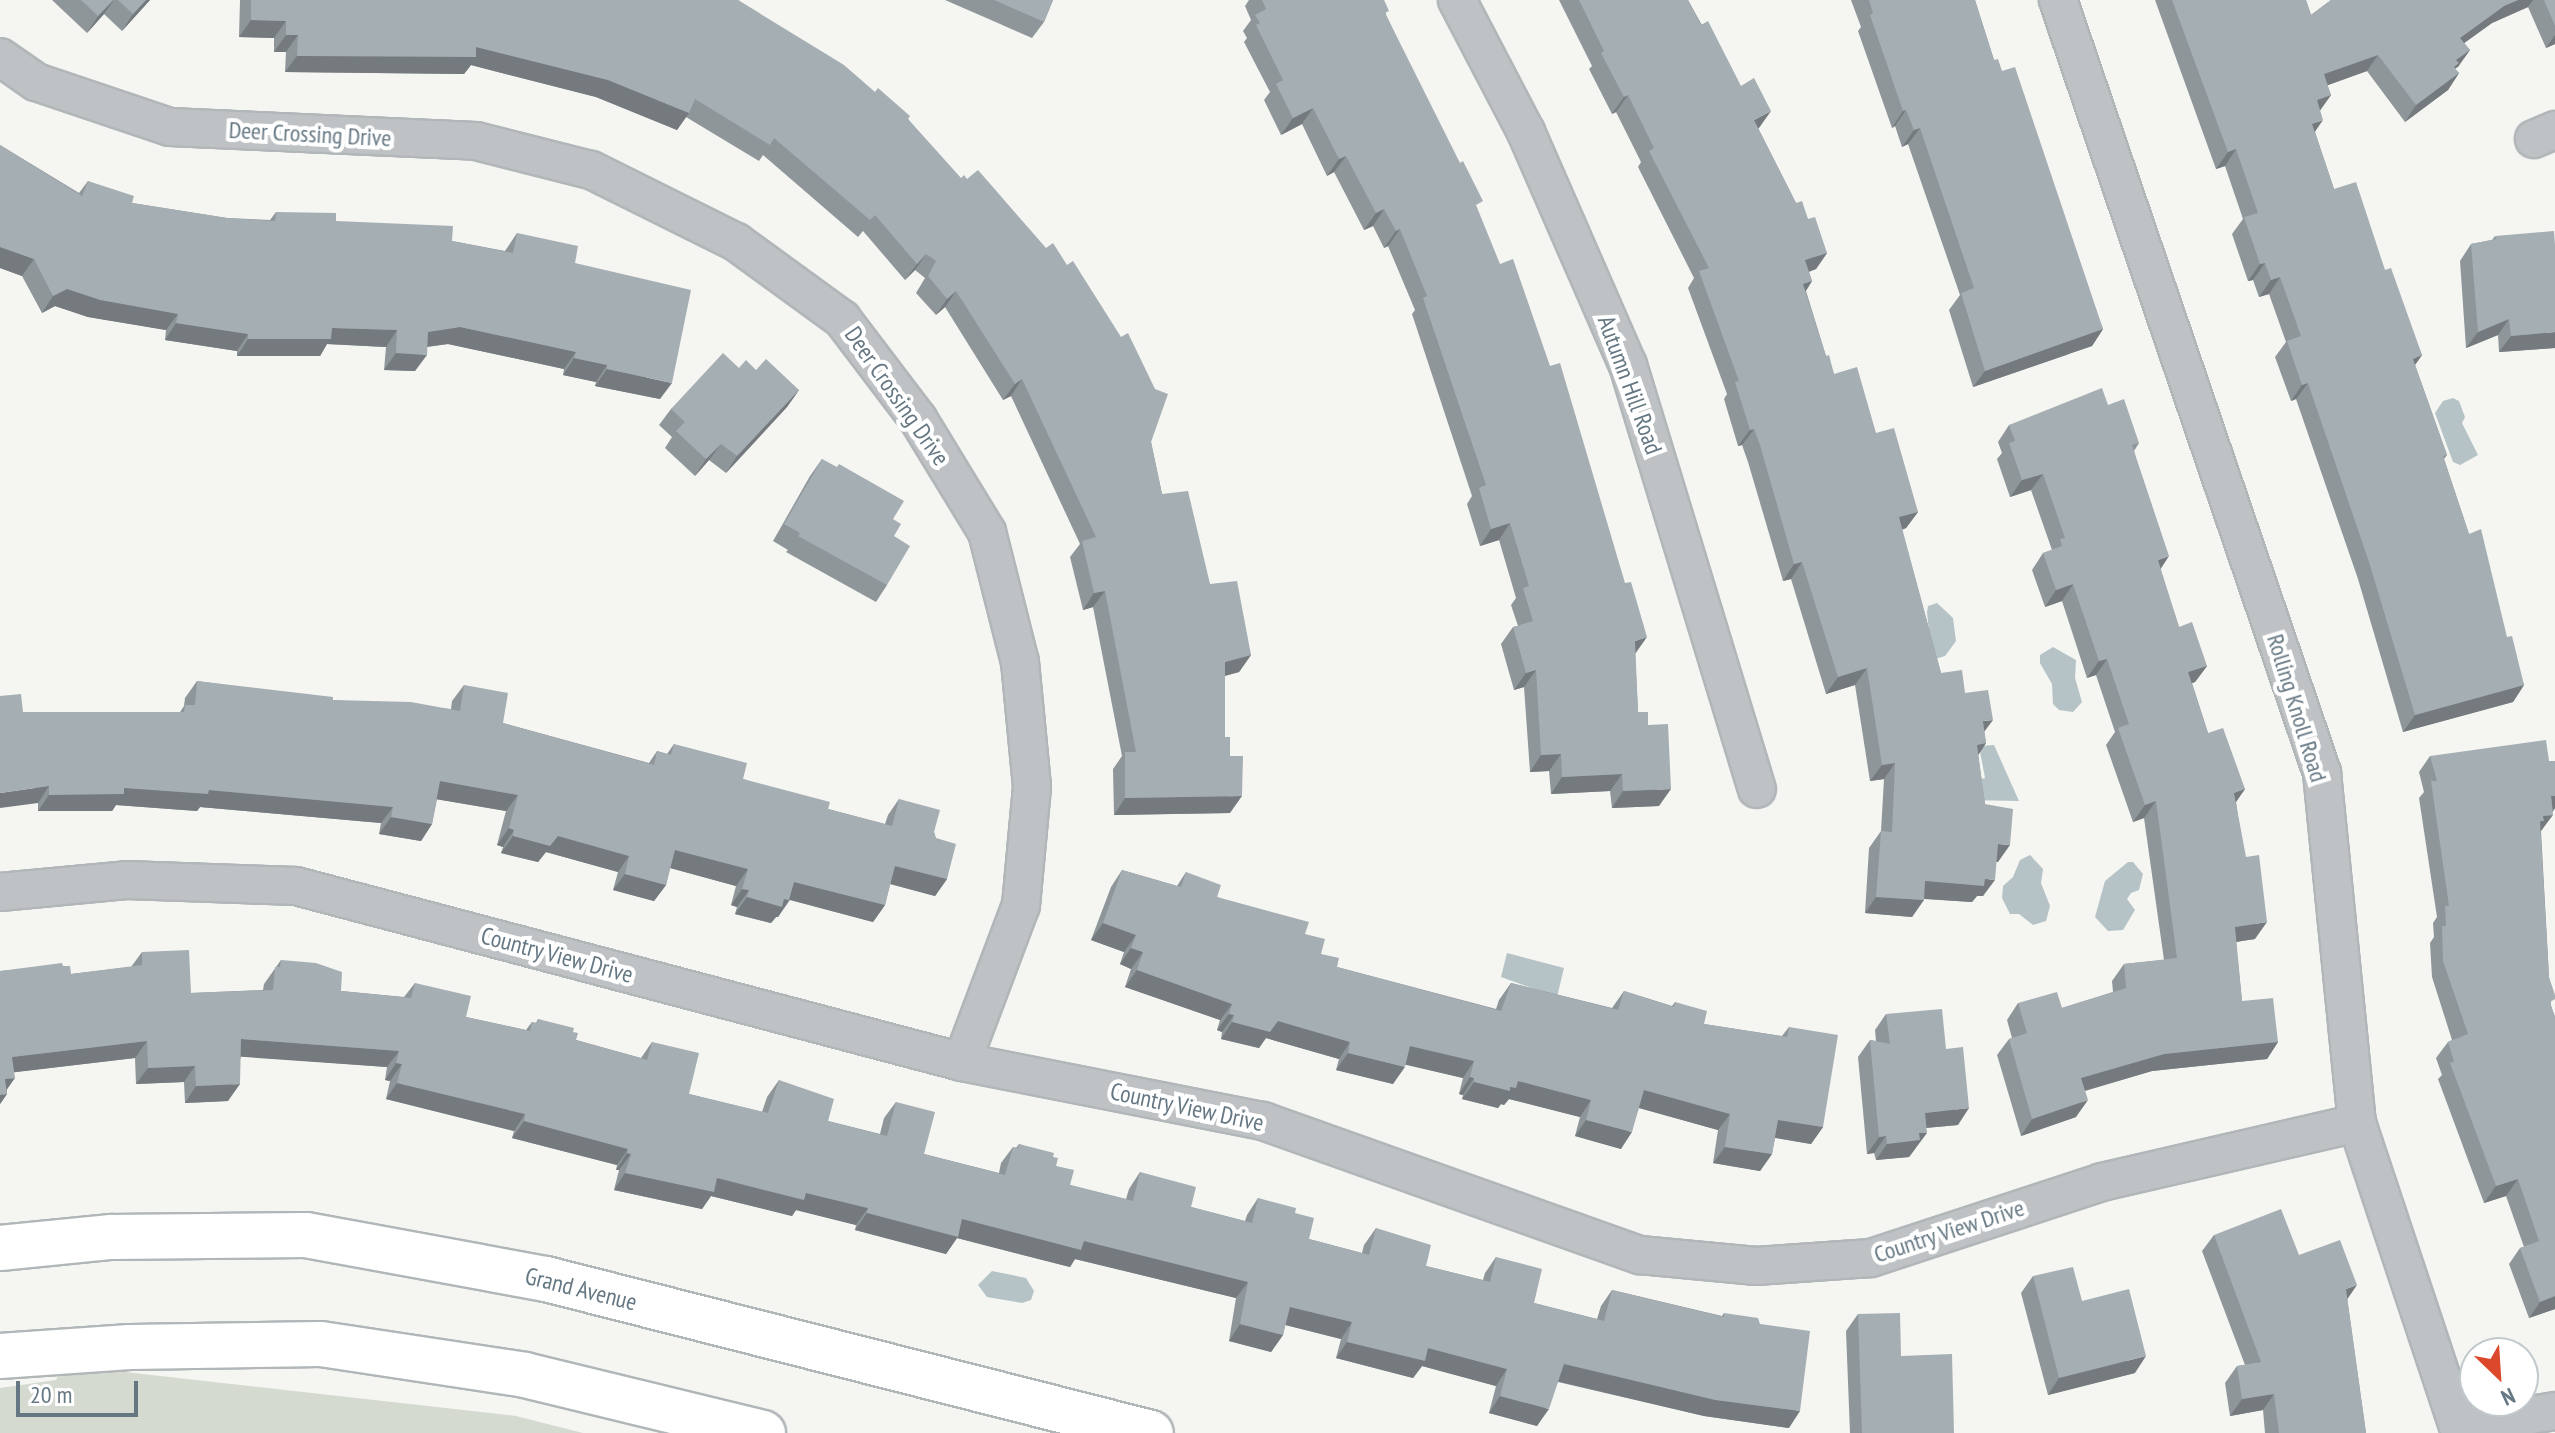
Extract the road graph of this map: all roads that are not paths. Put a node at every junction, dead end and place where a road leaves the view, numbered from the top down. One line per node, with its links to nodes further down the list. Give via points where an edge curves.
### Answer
1 (1457, 0): 4 (street, Autumn Hill Road, via 1526,132 1628,365)
2 (2058, 0): 7 (street, Rolling Knoll Road, via 2322,773)
3 (0, 57): 6 (street, Deer Crossing Drive, via 36,82 170,127 476,141 591,170 736,242 842,319 918,419 987,532 1020,662 1032,787 1021,905)
4 (1757, 789)
5 (0, 892): 6 (street, Country View Drive, via 126,880 296,886)
6 (962, 1062): 7 (street, Country View Drive, via 1263,1121 1640,1255 1756,1266 1871,1258 2102,1182)
7 (2357, 1123): 11 (street, Rolling Knoll Road)
8 (0, 1248): 13 (main road, Grand Avenue, via 111,1237 306,1235 546,1279)
9 (0, 1356): 12 (main road, via 130,1347 321,1344 525,1375)
10 (2555, 1411): 11 (street)
11 (2460, 1430)
12 (763, 1433)
13 (1151, 1433)

